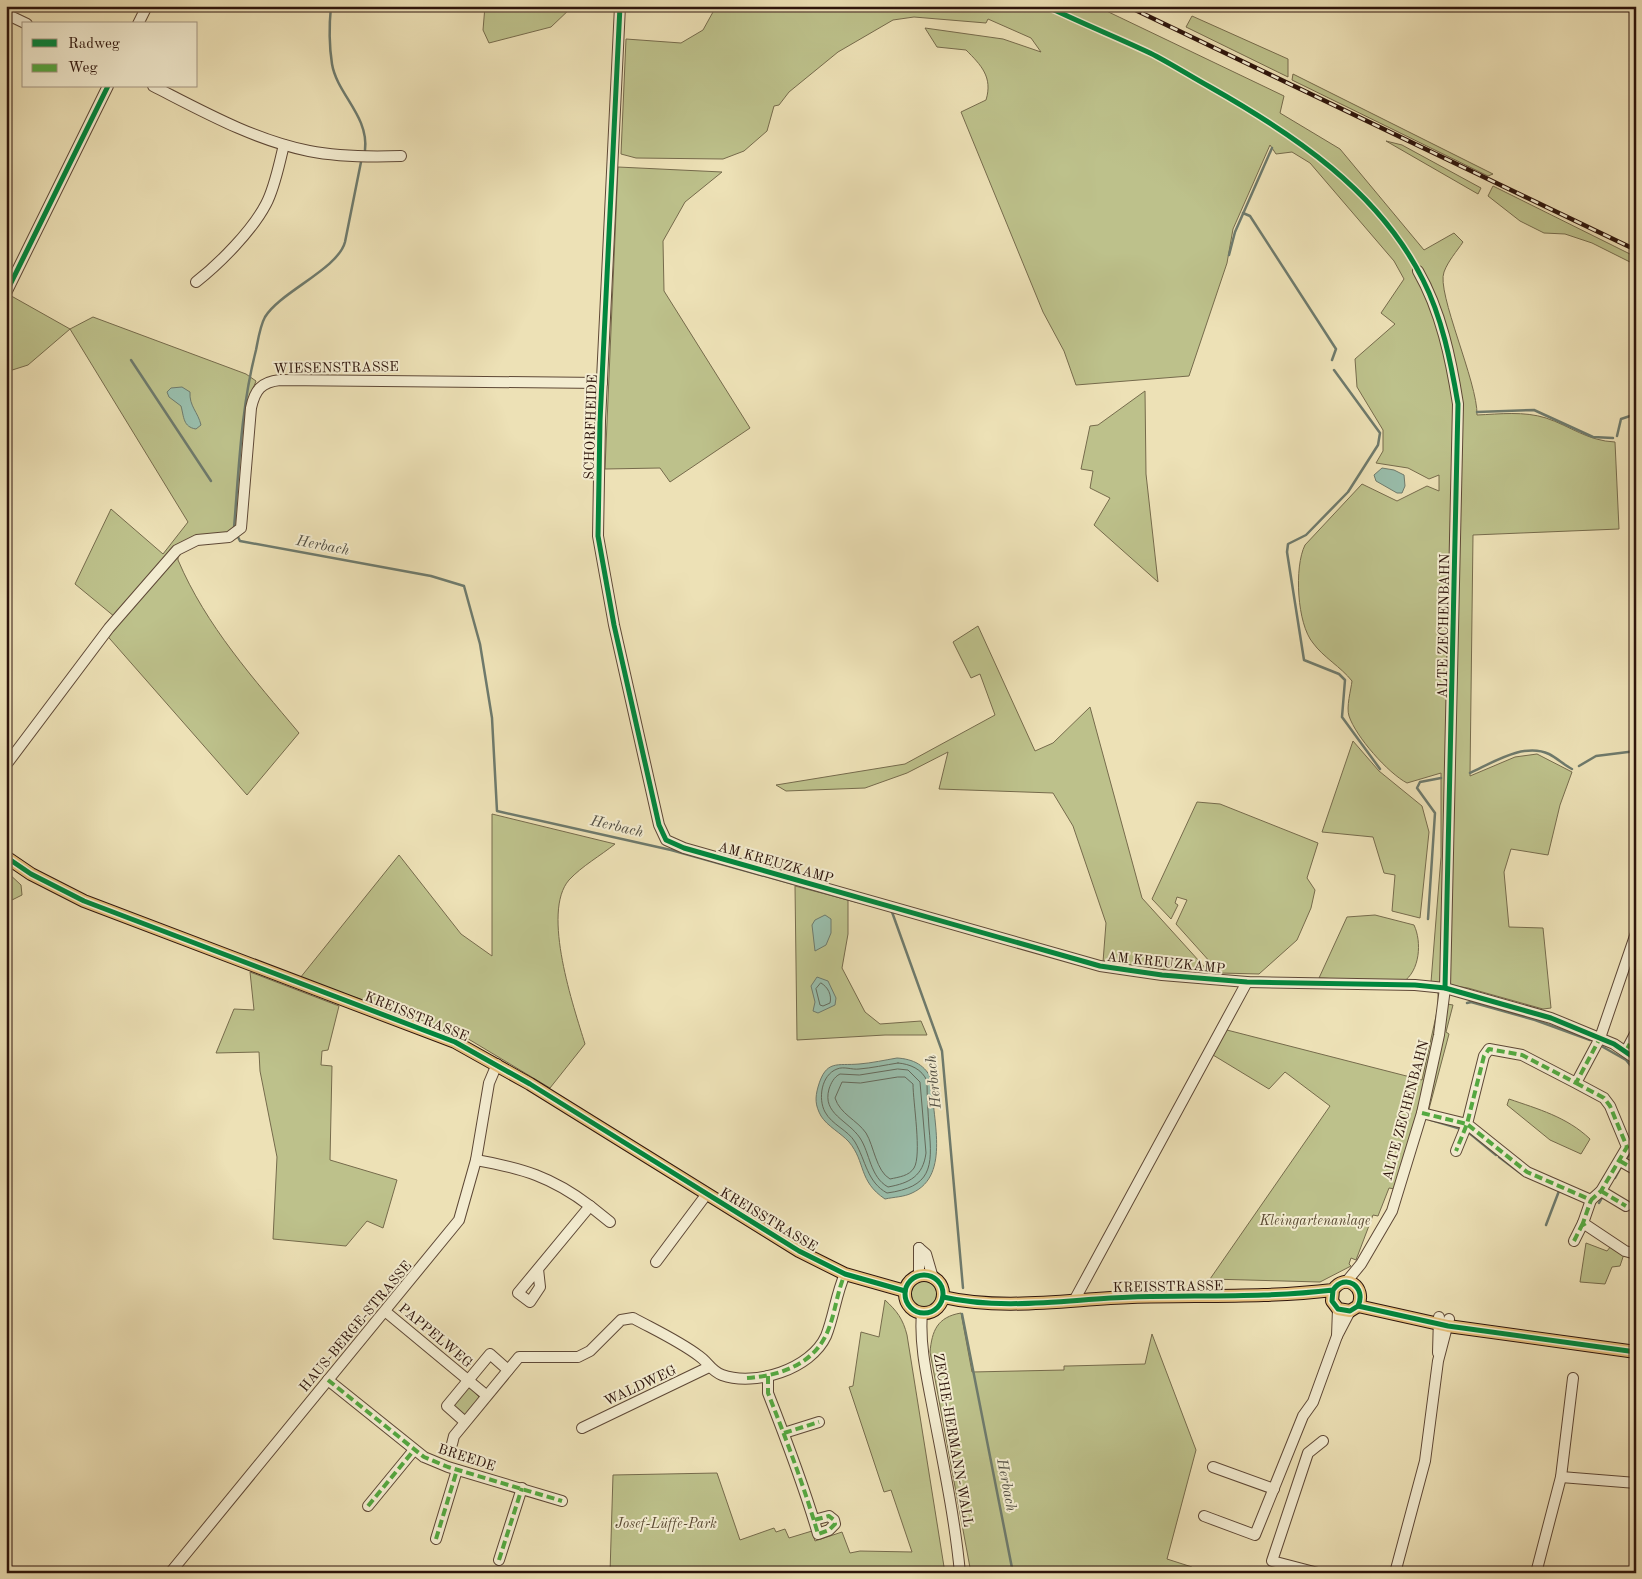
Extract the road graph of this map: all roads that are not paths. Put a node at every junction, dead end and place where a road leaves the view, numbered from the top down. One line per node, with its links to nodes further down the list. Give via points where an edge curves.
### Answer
1 (147, 6): 5 (street)
2 (620, 6): 13 (street, SCHORFHEIDE)
3 (6, 14): 4 (street)
4 (23, 22)
5 (139, 22)
6 (107, 88): 12 (street)
7 (157, 88): 8 (street, via 242,130)
8 (284, 145): 9 (street, via 311,152); 11 (street, via 270,193 260,213 217,265)
9 (401, 156)
10 (1418, 271): 19 (street, ALTE ZECHENBAHN, via 1447,346 1458,404)
11 (196, 282)
12 (6, 293)
13 (602, 382): 14 (street, WIESENSTRASSE, via 280,380 265,383 256,392 251,408 241,528 229,537 197,540 177,550 109,628); 15 (street, SCHORFHEIDE, via 598,536 658,825)
14 (6, 765)
15 (666, 840): 18 (street, AM KREUZKAMP, via 684,848 1100,966)
16 (6, 857): 24 (main road, KREISSTRASSE, via 30,874 84,901 428,1030)
17 (1636, 934): 21 (street)
18 (1247, 982): 19 (street, AM KREUZKAMP); 49 (street)
19 (1446, 988): 21 (street, AM KREUZKAMP, via 1551,1018); 26 (street, ALTE ZECHENBAHN)
20 (1636, 1032): 22 (street)
21 (1600, 1038): 22 (street, AM KREUZKAMP); 25 (street)
22 (1626, 1051): 23 (street, AM KREUZKAMP)
23 (1636, 1059)
24 (497, 1064): 29 (street, HAUS-BERGE-STRASSE, via 489,1082); 33 (main road, KREISSTRASSE)
25 (1576, 1083): 27 (street, via 1522,1055 1489,1049 1484,1056); 30 (street, via 1604,1098 1610,1106 1627,1146)
26 (1422, 1113): 27 (street); 48 (street, ALTE ZECHENBAHN, via 1392,1211 1361,1264)
27 (1467, 1124): 28 (street); 34 (street, via 1527,1172)
28 (1456, 1151)
29 (476, 1160): 35 (street, via 538,1174 556,1182); 50 (street, HAUS-BERGE-STRASSE, via 459,1220)
30 (1620, 1161): 31 (street); 32 (street)
31 (1636, 1170)
32 (1601, 1191): 34 (street); 36 (street)
33 (706, 1195): 41 (street); 43 (main road, KREISSTRASSE, via 799,1251)
34 (1591, 1200): 38 (street)
35 (590, 1206): 37 (street); 42 (street)
36 (1626, 1206)
37 (610, 1222)
38 (1583, 1223): 39 (street); 40 (street, via 1625,1251)
39 (1574, 1241)
40 (1634, 1253)
41 (656, 1262)
42 (538, 1269)
43 (845, 1274): 46 (main road, KREISSTRASSE); 57 (street, WALDWEG, via 825,1337 794,1368)
44 (919, 1276): 45 (main road); 45 (street, via 919,1248 926,1254); 46 (main road)
45 (932, 1278): 47 (main road, via 941,1285)
46 (905, 1291): 51 (main road, via 909,1306)
47 (943, 1297): 49 (main road, KREISSTRASSE, via 988,1304); 51 (main road, via 936,1309)
48 (1347, 1297): 49 (main road, KREISSTRASSE, via 1305,1293); 52 (main road, KREISSTRASSE); 74 (street, ALTE ZECHENBAHN, via 1313,1402 1303,1416)
49 (1075, 1299)
50 (386, 1312): 59 (street, HAUS-BERGE-STRASSE); 60 (street, PAPPELWEG)
51 (922, 1313): 82 (street, ZECHE-HERMANN-WALL, via 926,1376 957,1536)
52 (1444, 1322): 53 (main road, KREISSTRASSE); 54 (main road, KREISSTRASSE); 84 (street, via 1425,1461)
53 (1636, 1344)
54 (1636, 1352)
55 (709, 1367): 56 (street, WALDWEG, via 701,1357 633,1318 621,1320 590,1351 578,1357 519,1357); 57 (street, WALDWEG, via 725,1376 737,1378); 64 (street, WALDWEG)
56 (508, 1370): 60 (street, via 490,1354); 61 (street)
57 (768, 1376): 65 (street, via 768,1393)
58 (1573, 1378): 71 (street)
59 (328, 1380): 68 (street, BREEDE); 81 (street, HAUS-BERGE-STRASSE)
60 (468, 1380): 61 (street, PAPPELWEG); 62 (street, via 447,1406)
61 (486, 1395): 62 (street)
62 (465, 1422): 67 (street)
63 (819, 1422): 65 (street)
64 (582, 1428)
65 (784, 1433): 78 (street)
66 (1323, 1441): 83 (street, via 1308,1454 1272,1561)
67 (452, 1444)
68 (414, 1450): 70 (street, BREEDE, via 436,1463); 76 (street)
69 (1213, 1467): 74 (street)
70 (457, 1470): 73 (street, BREEDE); 79 (street)
71 (1561, 1477): 72 (street); 85 (street)
72 (1636, 1483)
73 (522, 1488): 75 (street, BREEDE); 80 (street)
74 (1274, 1489): 77 (street, ALTE ZECHENBAHN, via 1255,1535)
75 (562, 1500)
76 (368, 1506)
77 (1204, 1516)
78 (814, 1520)
79 (436, 1539)
80 (500, 1560)
81 (170, 1573)
82 (960, 1573)
83 (1318, 1573)
84 (1395, 1573)
85 (1536, 1573)

